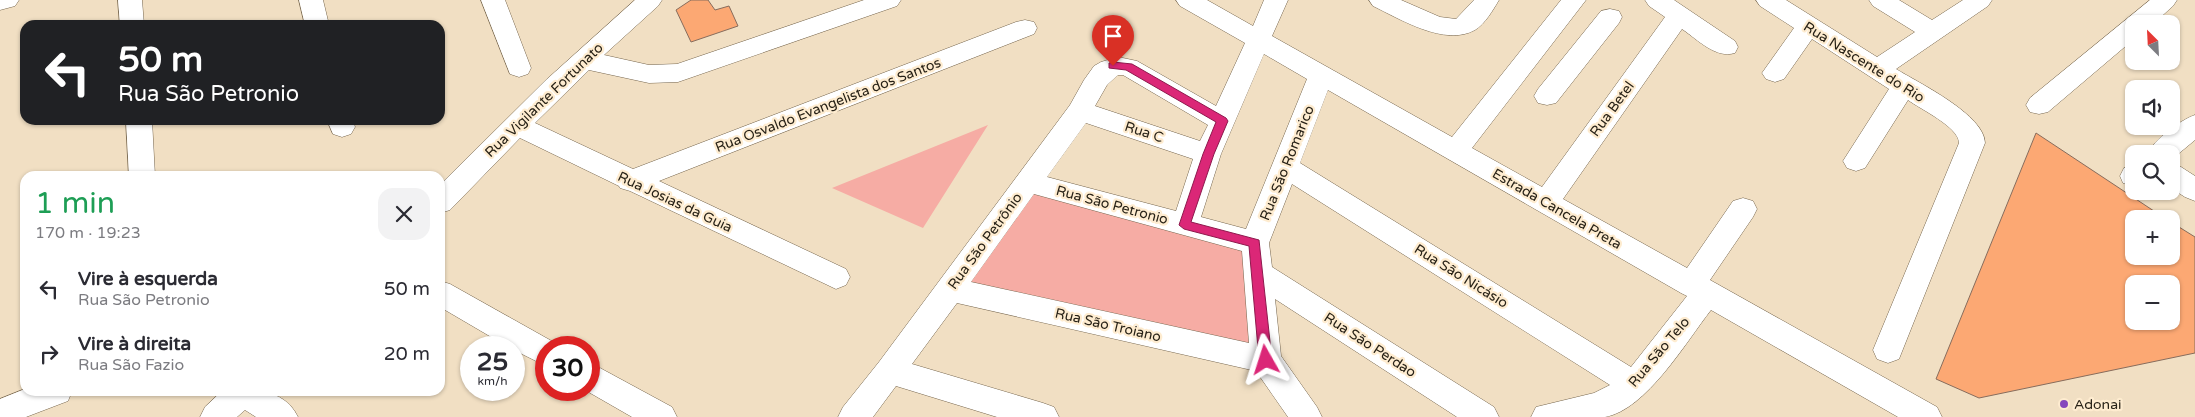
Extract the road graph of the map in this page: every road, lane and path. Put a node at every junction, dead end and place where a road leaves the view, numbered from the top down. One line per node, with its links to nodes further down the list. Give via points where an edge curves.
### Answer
1 (7, 0): 17 (street)
2 (130, 0): 21 (street)
3 (311, 0): 22 (street)
4 (493, 0): 32 (street)
5 (650, 0): 30 (street, Rua Vigilante Fortunato)
6 (889, 0): 30 (street, via 678,73 649,74)
7 (1188, 0): 27 (street, Estrada Cancela Preta)
8 (1276, 0): 27 (street)
9 (1381, 0): 10 (street, via 1436,24 1455,28 1468,23)
10 (1487, 0)
11 (1574, 0): 28 (street)
12 (1657, 0): 20 (street)
13 (1768, 0): 23 (street, Rua Nascente do Rio)
14 (1881, 0): 25 (street)
15 (1980, 0): 25 (street)
16 (2166, 0): 18 (street)
17 (0, 2)
18 (2148, 15)
19 (1610, 16): 31 (street)
20 (1679, 16): 29 (street); 55 (street, Rua Betel)
21 (132, 20)
22 (316, 20)
23 (1808, 27): 33 (street, Rua Nascente do Rio); 34 (street)
24 (1025, 28): 51 (street, Rua Osvaldo Evangelista dos Santos)
25 (1933, 32): 33 (street)
26 (2125, 33): 38 (street)
27 (1257, 39): 35 (street, Estrada Cancela Preta); 40 (street)
28 (1539, 45): 31 (street); 45 (street)
29 (1726, 47)
30 (584, 60): 42 (street, Rua Vigilante Fortunato)
31 (1574, 62): 37 (street)
32 (518, 68)
33 (1876, 70): 36 (street, Rua Nascente do Rio)
34 (1776, 73)
35 (1321, 75): 45 (street, Estrada Cancela Preta); 48 (street, Rua São Romarico)
36 (1903, 87): 47 (street); 65 (street, Rua Nascente do Rio, via 1961,122 1972,136 1972,143)
37 (1547, 96)
38 (2039, 105)
39 (1080, 111): 40 (street, Rua São Petrônio, via 1102,72 1113,66 1128,67); 46 (street, Rua C); 52 (street, Rua São Petrônio)
40 (1222, 121): 46 (street)
41 (139, 125): 49 (street)
42 (516, 125): 51 (street, Rua Josias da Guia); 54 (street, Rua Vigilante Fortunato)
43 (2195, 125): 44 (street)
44 (2171, 145)
45 (1455, 151): 55 (street, Estrada Cancela Preta)
46 (1208, 154): 57 (street)
47 (1856, 161)
48 (1286, 167): 58 (street, Rua São Romarico); 69 (street, Rua São Nicásio)
49 (142, 171)
50 (2180, 180): 53 (street)
51 (630, 181): 60 (street, Rua Josias da Guia)
52 (1028, 182): 57 (street, Rua São Petronio); 61 (street, Rua São Petrônio)
53 (2195, 190)
54 (445, 197)
55 (1546, 202): 62 (street, Estrada Cancela Preta)
56 (1743, 209): 62 (street, Rua São Telo)
57 (1184, 225): 58 (street, Rua São Petronio)
58 (1255, 243): 59 (street, Rua São Romarico)
59 (1257, 273): 66 (street, Rua São Romarico); 80 (street, Rua São Perdao)
60 (836, 277)
61 (950, 289): 66 (street, Rua São Troiano); 67 (street, Rua São Petrônio)
62 (1699, 289): 69 (street, Rua São Telo); 82 (street, Estrada Cancela Preta)
63 (445, 296): 64 (street)
64 (535, 347)
65 (1888, 350)
66 (1266, 360): 79 (street, Rua São Romarico)
67 (890, 371): 77 (street, Rua São Petrônio); 78 (street)
68 (600, 383): 76 (street)
69 (1635, 385): 81 (street, Rua São Telo, via 1598,406)
70 (44, 396): 73 (street)
71 (239, 396): 74 (street)
72 (249, 396): 75 (street)
73 (0, 413)
74 (216, 417)
75 (282, 417)
76 (661, 417)
77 (854, 417)
78 (1043, 417)
79 (1306, 417)
80 (1483, 417)
81 (1547, 417)
82 (1926, 417)

